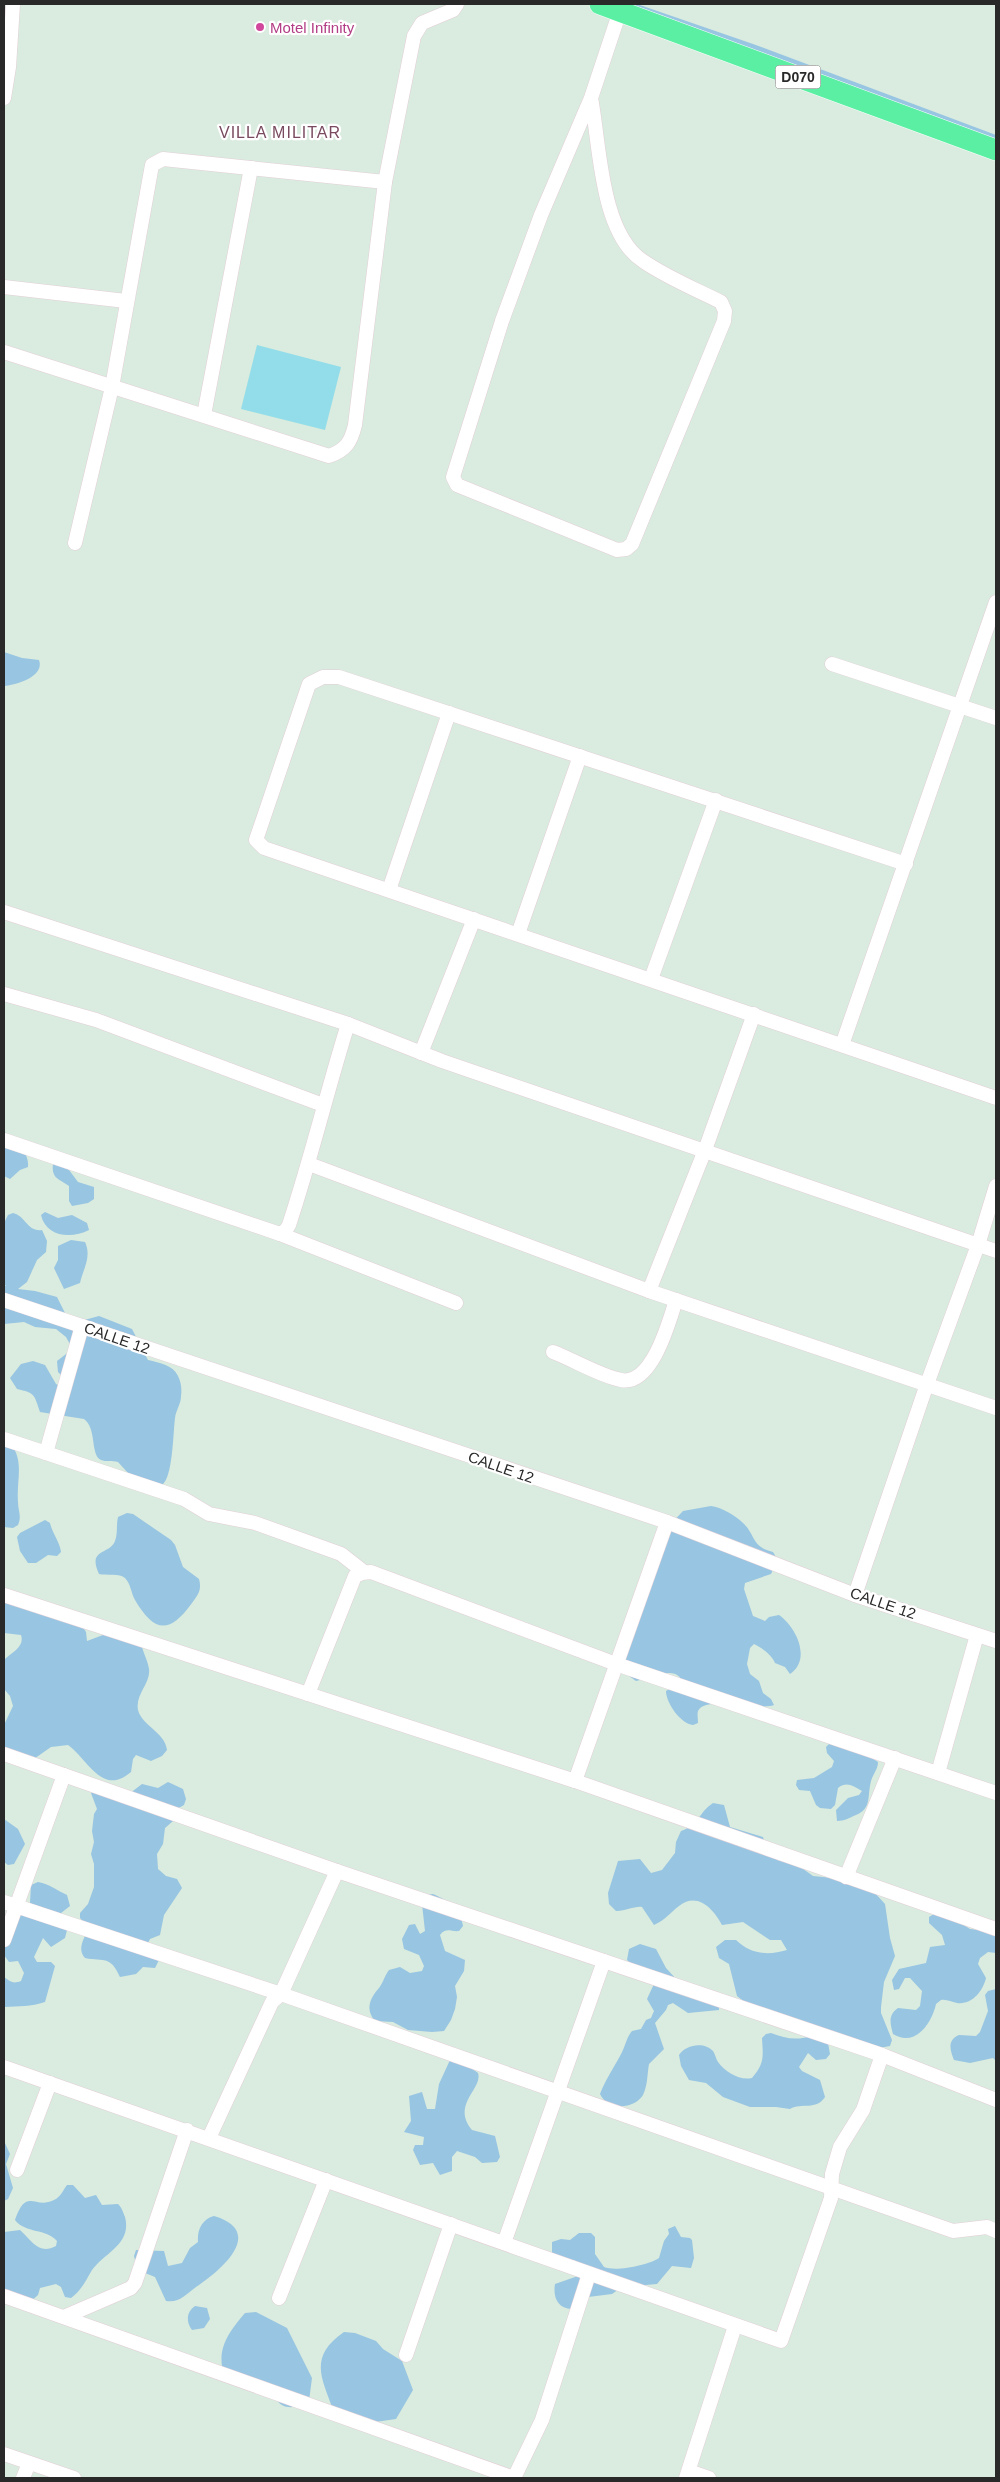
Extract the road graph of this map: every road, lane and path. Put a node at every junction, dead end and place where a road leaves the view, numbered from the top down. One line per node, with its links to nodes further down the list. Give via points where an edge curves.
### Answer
1 (13, 4): 5 (street)
2 (458, 4): 9 (street, via 453,10 422,23 414,36)
3 (600, 4): 4 (main road, D070)
4 (620, 11): 6 (street); 7 (main road, D070)
5 (4, 98)
6 (591, 98): 6 (street, via 541,215 502,321 453,477 457,485 617,550 632,544 724,321 725,311 721,302 643,261 621,237 604,179)
7 (996, 150)
8 (251, 168): 9 (street); 11 (street, via 163,159 152,165); 14 (street)
9 (384, 182): 14 (street, via 356,426 351,441 342,452 329,456)
10 (4, 286): 11 (street)
11 (126, 301): 13 (street)
12 (4, 352): 13 (street)
13 (112, 387): 14 (street); 15 (street)
14 (204, 415)
15 (75, 543)
16 (996, 602): 18 (street)
17 (832, 664): 18 (street)
18 (959, 707): 20 (street); 23 (street)
19 (449, 713): 21 (street); 24 (street); 24 (street, via 339,677 323,677 309,684 256,840 264,848)
20 (996, 718)
21 (580, 756): 22 (street); 27 (street)
22 (716, 800): 23 (street); 28 (street)
23 (906, 864): 32 (street)
24 (389, 890): 26 (street)
25 (4, 912): 31 (street)
26 (474, 919): 27 (street); 33 (street)
27 (518, 934): 28 (street)
28 (651, 979): 30 (street)
29 (4, 994): 35 (street, via 96,1020)
30 (754, 1014): 32 (street); 37 (street)
31 (348, 1024): 33 (street); 35 (street)
32 (842, 1045): 34 (street)
33 (421, 1053): 37 (street)
34 (996, 1098)
35 (323, 1105): 38 (street)
36 (4, 1140): 40 (street)
37 (705, 1150): 41 (street); 43 (street)
38 (309, 1164): 40 (street, via 286,1230); 43 (street)
39 (996, 1186): 41 (street)
40 (280, 1234): 46 (street)
41 (978, 1245): 42 (street); 49 (street)
42 (996, 1250)
43 (649, 1291): 45 (street)
44 (4, 1300): 47 (street, CALLE 12)
45 (676, 1300): 48 (street, via 666,1331 648,1368 636,1378 620,1380); 49 (street)
46 (456, 1303)
47 (82, 1326): 52 (street); 53 (street, CALLE 12)
48 (553, 1352)
49 (927, 1384): 50 (street); 56 (street)
50 (996, 1408)
51 (4, 1438): 52 (street)
52 (46, 1453): 54 (street, via 184,1499 209,1514 254,1523 341,1554)
53 (667, 1522): 56 (street, CALLE 12); 59 (street)
54 (364, 1572): 59 (street); 60 (street, via 355,1576)
55 (4, 1595): 60 (street)
56 (856, 1595): 57 (street, CALLE 12)
57 (977, 1635): 58 (street, CALLE 12); 63 (street)
58 (996, 1641)
59 (616, 1664): 62 (street); 65 (street)
60 (308, 1694): 65 (street)
61 (4, 1754): 64 (street)
62 (894, 1758): 63 (street); 68 (street)
63 (938, 1773): 66 (street)
64 (64, 1776): 67 (street); 69 (street)
65 (575, 1782): 68 (street)
66 (996, 1793)
67 (337, 1871): 72 (street); 73 (street)
68 (846, 1877): 70 (street)
69 (10, 1904): 71 (street); 73 (street)
70 (996, 1929)
71 (4, 1940)
72 (604, 1961): 74 (street); 77 (street)
73 (281, 1994): 77 (street); 80 (street, via 272,2002)
74 (882, 2056): 78 (street); 83 (street, via 863,2110 840,2147)
75 (4, 2067): 76 (street)
76 (50, 2083): 79 (street); 81 (street)
77 (556, 2091): 83 (street); 86 (street)
78 (996, 2100)
79 (187, 2130): 80 (street); 90 (street, via 135,2283 131,2288)
80 (209, 2138): 82 (street)
81 (17, 2170)
82 (326, 2180): 84 (street); 89 (street)
83 (831, 2187): 85 (street, via 953,2231 987,2227); 91 (street, via 832,2198 781,2341)
84 (451, 2224): 86 (street); 92 (street)
85 (996, 2230)
86 (504, 2243): 87 (street)
87 (589, 2274): 91 (street); 98 (street, via 542,2420)
88 (4, 2296): 90 (street)
89 (279, 2298)
90 (64, 2317): 98 (street)
91 (734, 2326): 95 (street)
92 (406, 2355)
93 (4, 2454): 94 (street)
94 (29, 2463): 96 (street); 97 (street)
95 (688, 2475): 99 (street)
96 (23, 2478)
97 (74, 2478)
98 (514, 2478)
99 (709, 2478)

